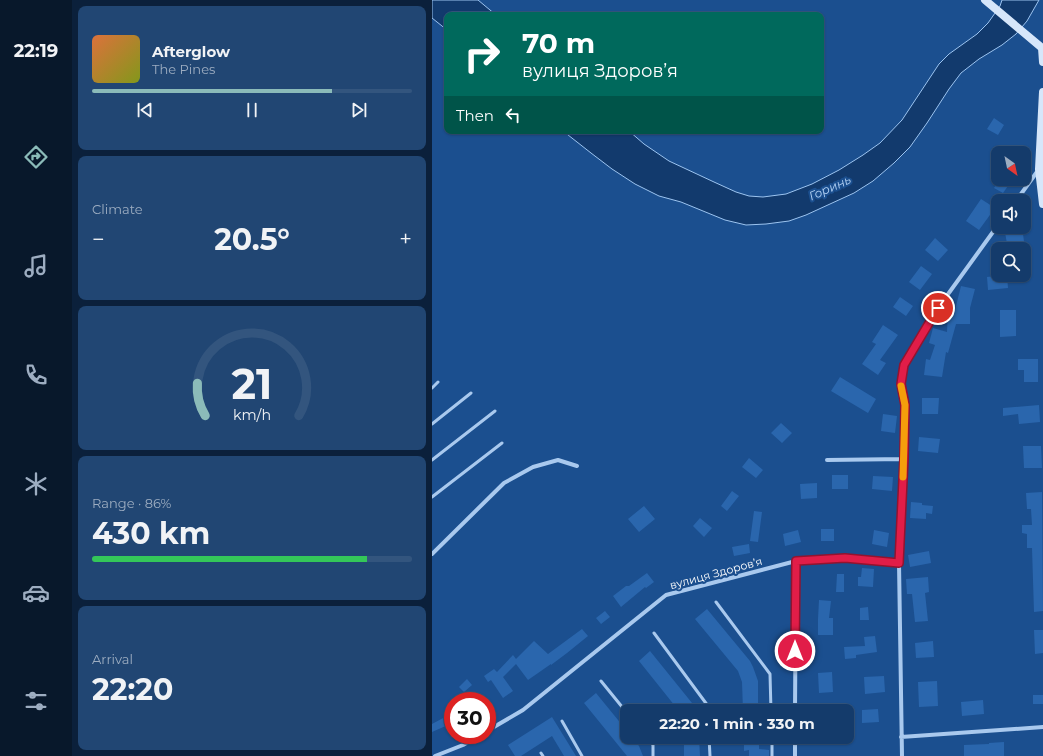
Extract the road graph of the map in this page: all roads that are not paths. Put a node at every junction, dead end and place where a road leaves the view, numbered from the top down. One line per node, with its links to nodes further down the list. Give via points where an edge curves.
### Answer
1 (985, 0): 2 (street)
2 (1043, 48): 3 (street)
3 (1043, 62)
4 (1043, 92): 5 (street)
5 (1039, 169): 6 (street); 7 (street)
6 (1021, 194)
7 (1043, 204)
8 (991, 234): 15 (street, via 938,308 904,365 901,384 905,405)
9 (438, 382): 10 (lane)
10 (432, 388)
11 (471, 393): 13 (lane)
12 (495, 411): 16 (lane)
13 (432, 424)
14 (502, 443): 19 (lane)
15 (904, 459): 17 (street); 22 (street)
16 (432, 460)
17 (827, 460)
18 (577, 466): 20 (street, via 558,460 533,467 504,483)
19 (432, 497)
20 (432, 554)
21 (796, 561): 22 (street, вулиця Здоровʼя, via 845,558); 29 (street); 31 (street, вулиця Здоровʼя, via 666,595 523,710)
22 (899, 563): 33 (street)
23 (716, 602): 28 (lane, via 770,674)
24 (654, 633): 27 (lane)
25 (601, 681): 26 (lane)
26 (620, 704)
27 (707, 704)
28 (771, 704)
29 (795, 704)
30 (562, 721): 40 (lane)
31 (496, 726)
32 (1043, 727): 33 (street)
33 (901, 737): 45 (street)
34 (465, 744): 39 (street)
35 (652, 744): 41 (lane)
36 (709, 744): 42 (lane)
37 (772, 744): 43 (lane)
38 (795, 744): 44 (street)
39 (435, 756)
40 (582, 756)
41 (654, 756)
42 (710, 756)
43 (772, 756)
44 (795, 756)
45 (902, 756)

